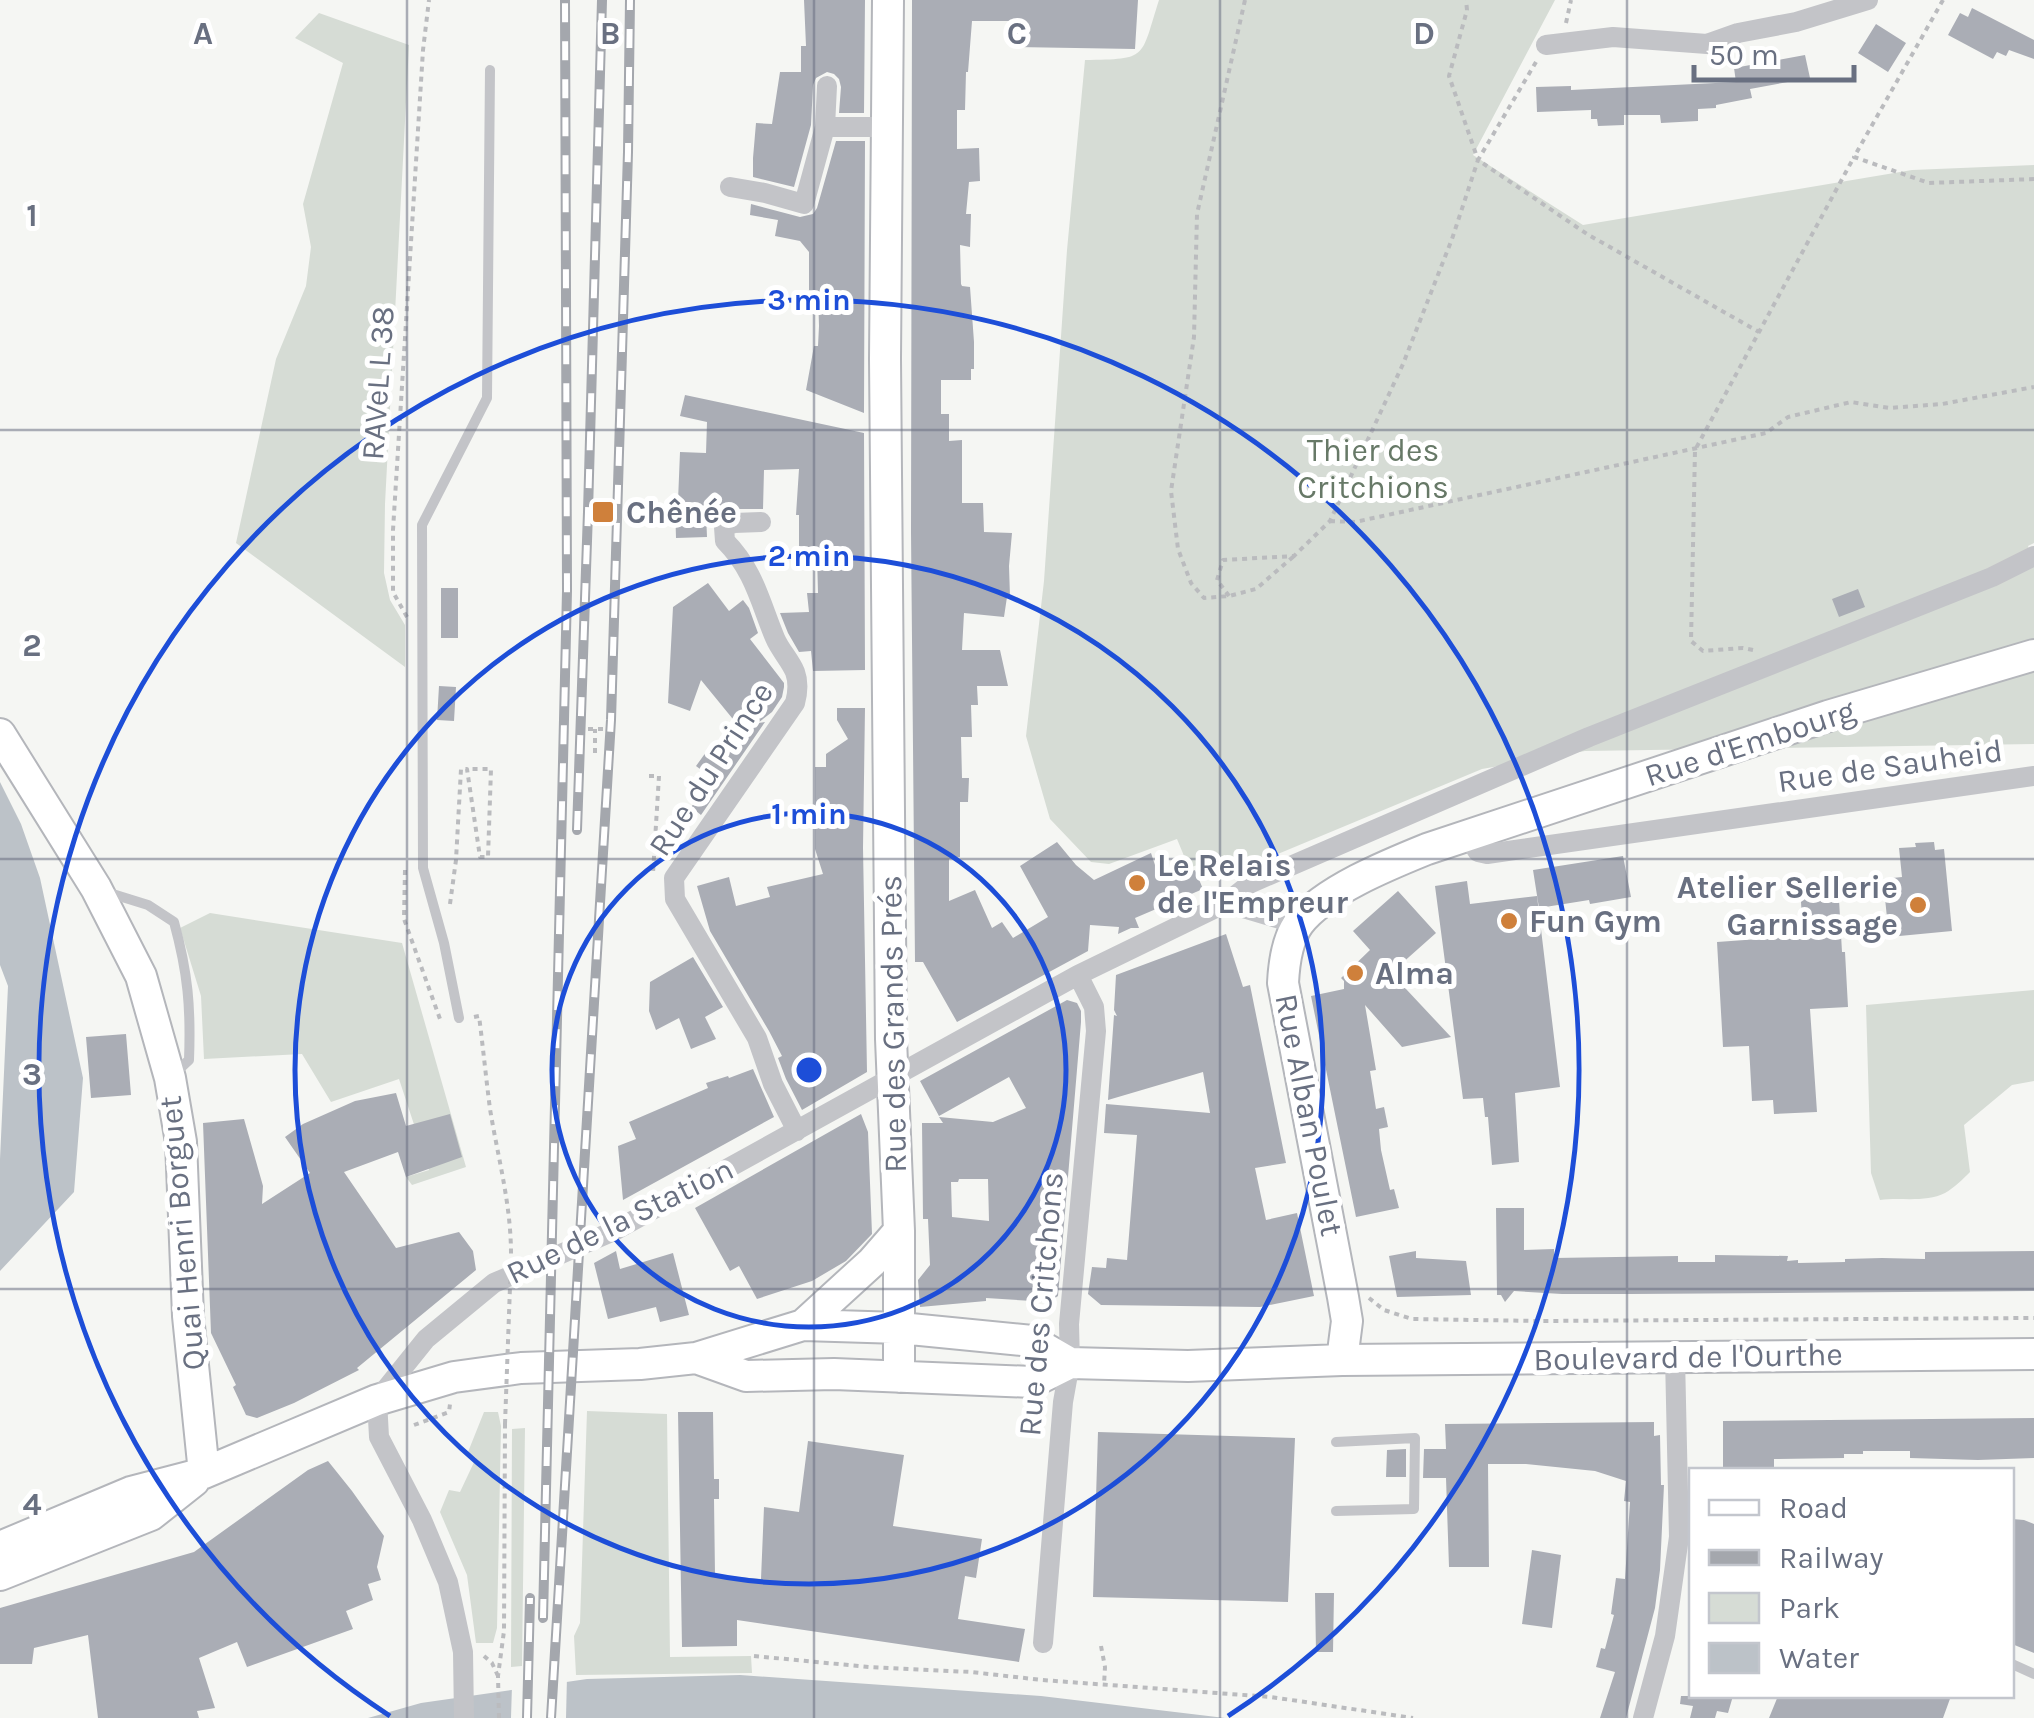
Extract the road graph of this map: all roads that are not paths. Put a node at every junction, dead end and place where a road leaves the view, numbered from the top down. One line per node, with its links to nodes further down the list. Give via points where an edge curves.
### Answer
1 (888, 0): 7 (main road, Rue des Grands Prés)
2 (1868, 0): 3 (street, via 1707,44 1614,37)
3 (1546, 44)
4 (490, 70): 19 (lane, via 487,398 422,525 422,868)
5 (827, 86): 6 (street)
6 (825, 127): 7 (street); 8 (street, via 804,204)
7 (888, 127): 21 (main road, Rue des Grands Prés)
8 (730, 187)
9 (762, 522): 22 (street, Rue du Prince, via 724,527 725,541 763,602 799,690 674,878 675,899 757,1038)
10 (2034, 556): 16 (street, via 1304,860 1251,883)
11 (2034, 655): 14 (main road, Rue d'Embourg)
12 (0, 734): 15 (main road, Quai Henri Borguet)
13 (2034, 776): 14 (street, Rue de Sauheid, via 1487,854)
14 (1467, 835): 17 (main road, Rue d'Embourg, via 1392,864 1320,903)
15 (96, 888): 20 (main road, Quai Henri Borguet, via 141,976); 20 (lane, via 148,905 174,922 190,1012 188,1060)
16 (1226, 904): 17 (street); 18 (street)
17 (1297, 924): 29 (main road, Rue Alban Poulet, via 1283,983 1343,1297)
18 (1078, 975): 21 (street); 30 (street, Rue des Critchons, via 1094,1007 1096,1031)
19 (458, 1018)
20 (170, 1078): 34 (main road, Quai Henri Borguet, via 181,1142 188,1316)
21 (892, 1078): 22 (street, Rue de la Station); 23 (main road, Rue des Grands Prés)
22 (796, 1131): 32 (street, Rue de la Station, via 616,1230 494,1283 426,1338)
23 (899, 1231): 24 (main road); 25 (main road, Rue des Grands Prés)
24 (803, 1325): 25 (main road); 28 (main road)
25 (900, 1328): 30 (main road, via 1032,1341); 31 (main road, Rue des Grands Prés)
26 (2034, 1354): 27 (main road, Boulevard de l'Ourthe)
27 (1675, 1357): 29 (main road, Boulevard de l'Ourthe); 37 (street)
28 (696, 1358): 31 (main road, via 746,1376); 32 (main road, via 502,1370)
29 (1342, 1360): 30 (main road, Boulevard de l'Ourthe)
30 (1070, 1363): 31 (main road, via 1032,1382); 39 (street, Rue des Critchons)
31 (900, 1377)
32 (377, 1400): 34 (main road, Rue de la Station); 40 (street, via 379,1437 448,1582 468,1653)
33 (1336, 1442): 35 (lane, via 1416,1438 1414,1509)
34 (204, 1473): 36 (main road, Rue de la Station, via 131,1492); 38 (main road, Rue de la Station, via 151,1515)
35 (1336, 1511)
36 (0, 1548)
37 (1684, 1567): 41 (street)
38 (0, 1575)
39 (1043, 1643)
40 (464, 1718)
41 (1642, 1718)

